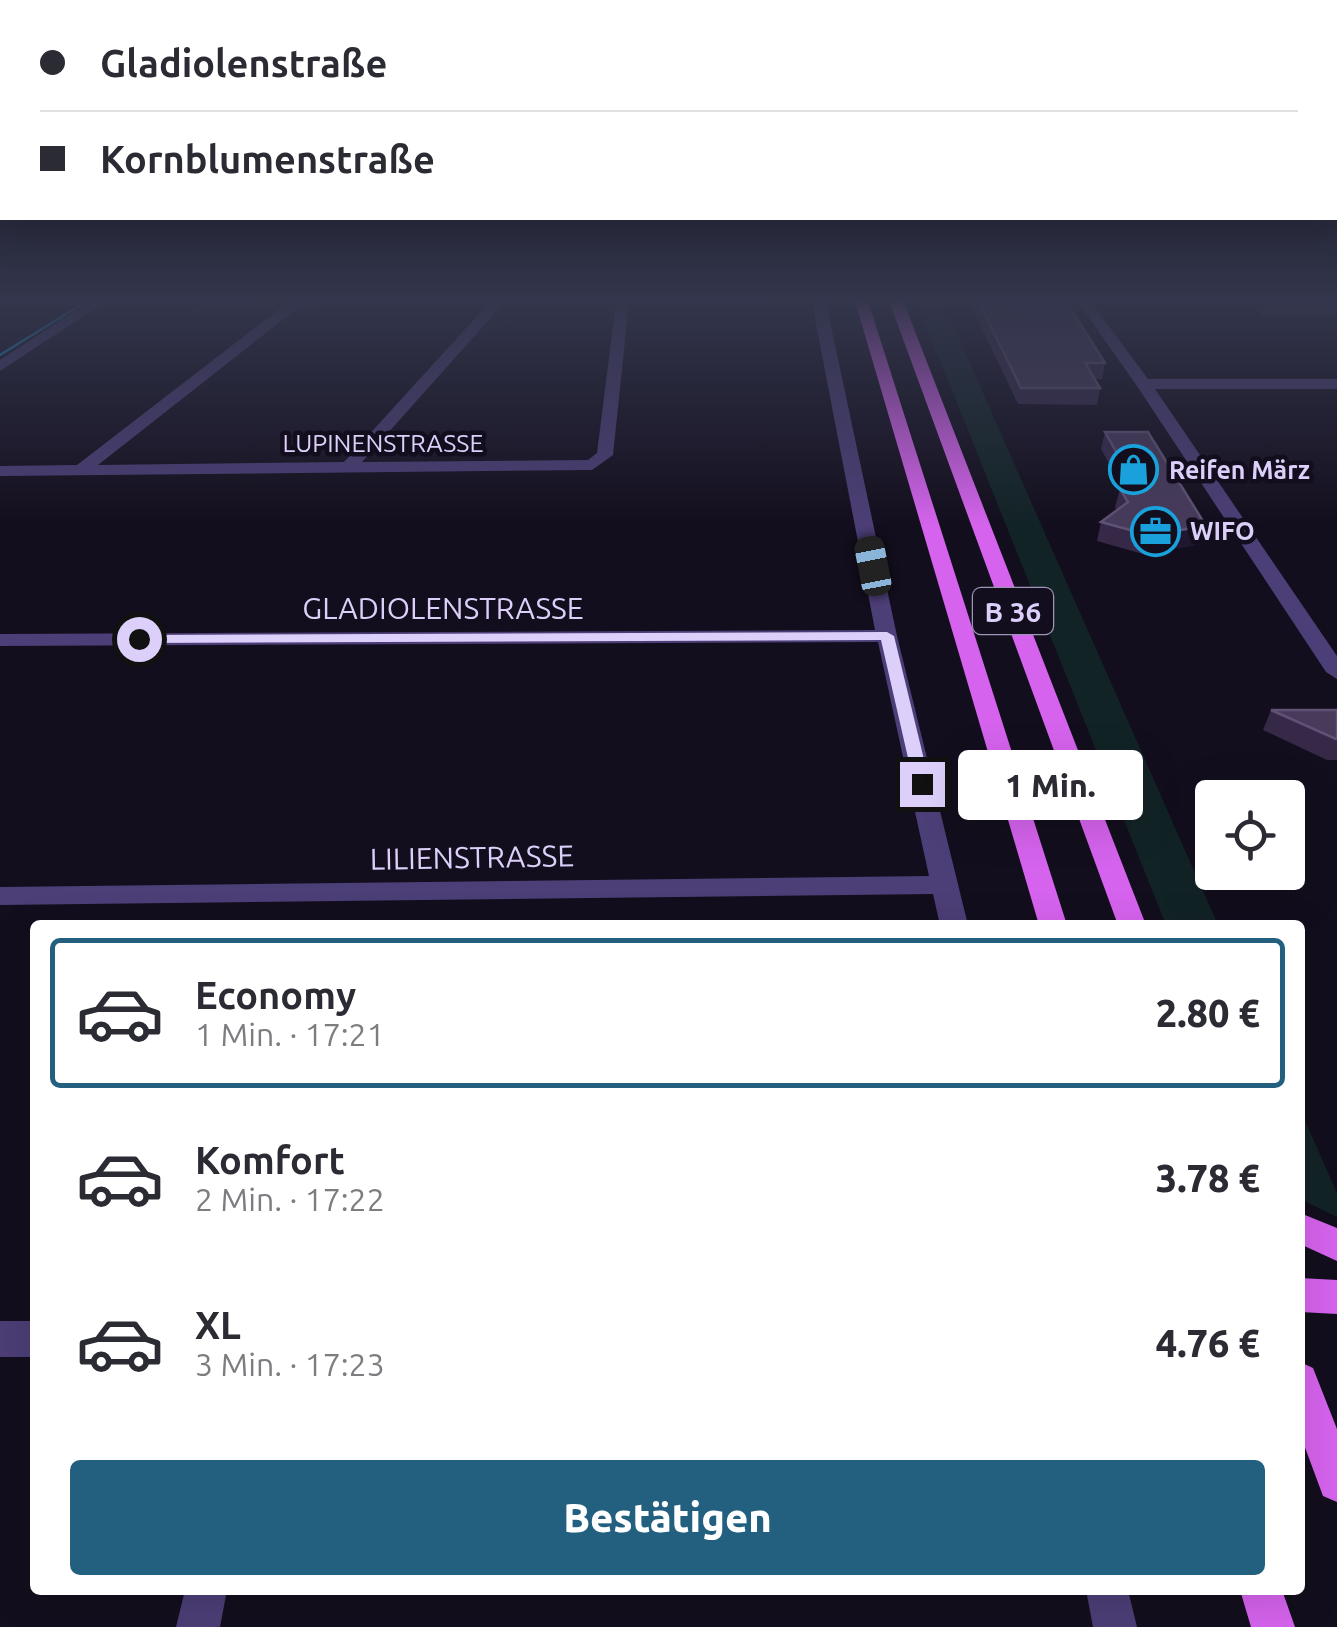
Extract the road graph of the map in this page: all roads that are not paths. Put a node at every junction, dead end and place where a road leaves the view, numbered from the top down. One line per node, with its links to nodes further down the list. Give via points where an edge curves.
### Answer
1 (205, 374): 12 (street)
2 (433, 374): 10 (street)
3 (613, 374): 10 (street, LUPINENSTRASSE, via 602,460 576,467)
4 (833, 374): 13 (street)
5 (883, 374): 19 (main road, B 36)
6 (924, 374): 20 (main road, B 36)
7 (1137, 374): 8 (street)
8 (1144, 384): 9 (street); 15 (street)
9 (1337, 384)
10 (348, 468): 12 (street, LUPINENSTRASSE)
11 (0, 470): 12 (street, LUPINENSTRASSE)
12 (81, 470)
13 (887, 636): 14 (street, GLADIOLENSTRASSE); 16 (street)
14 (0, 640)
15 (1337, 672)
16 (945, 885): 17 (street, LILIENSTRASSE); 18 (street)
17 (0, 896)
18 (953, 920)
19 (1051, 920)
20 (1130, 920)
21 (1305, 1230): 22 (main road)
22 (1337, 1245)
23 (1305, 1295): 24 (main road)
24 (1337, 1297)
25 (0, 1339): 26 (street)
26 (30, 1340)
27 (1305, 1395): 28 (main road)
28 (1337, 1482)
29 (205, 1595): 32 (street)
30 (1108, 1595): 33 (street)
31 (1263, 1595): 34 (main road)
32 (198, 1627)
33 (1115, 1627)
34 (1273, 1627)

